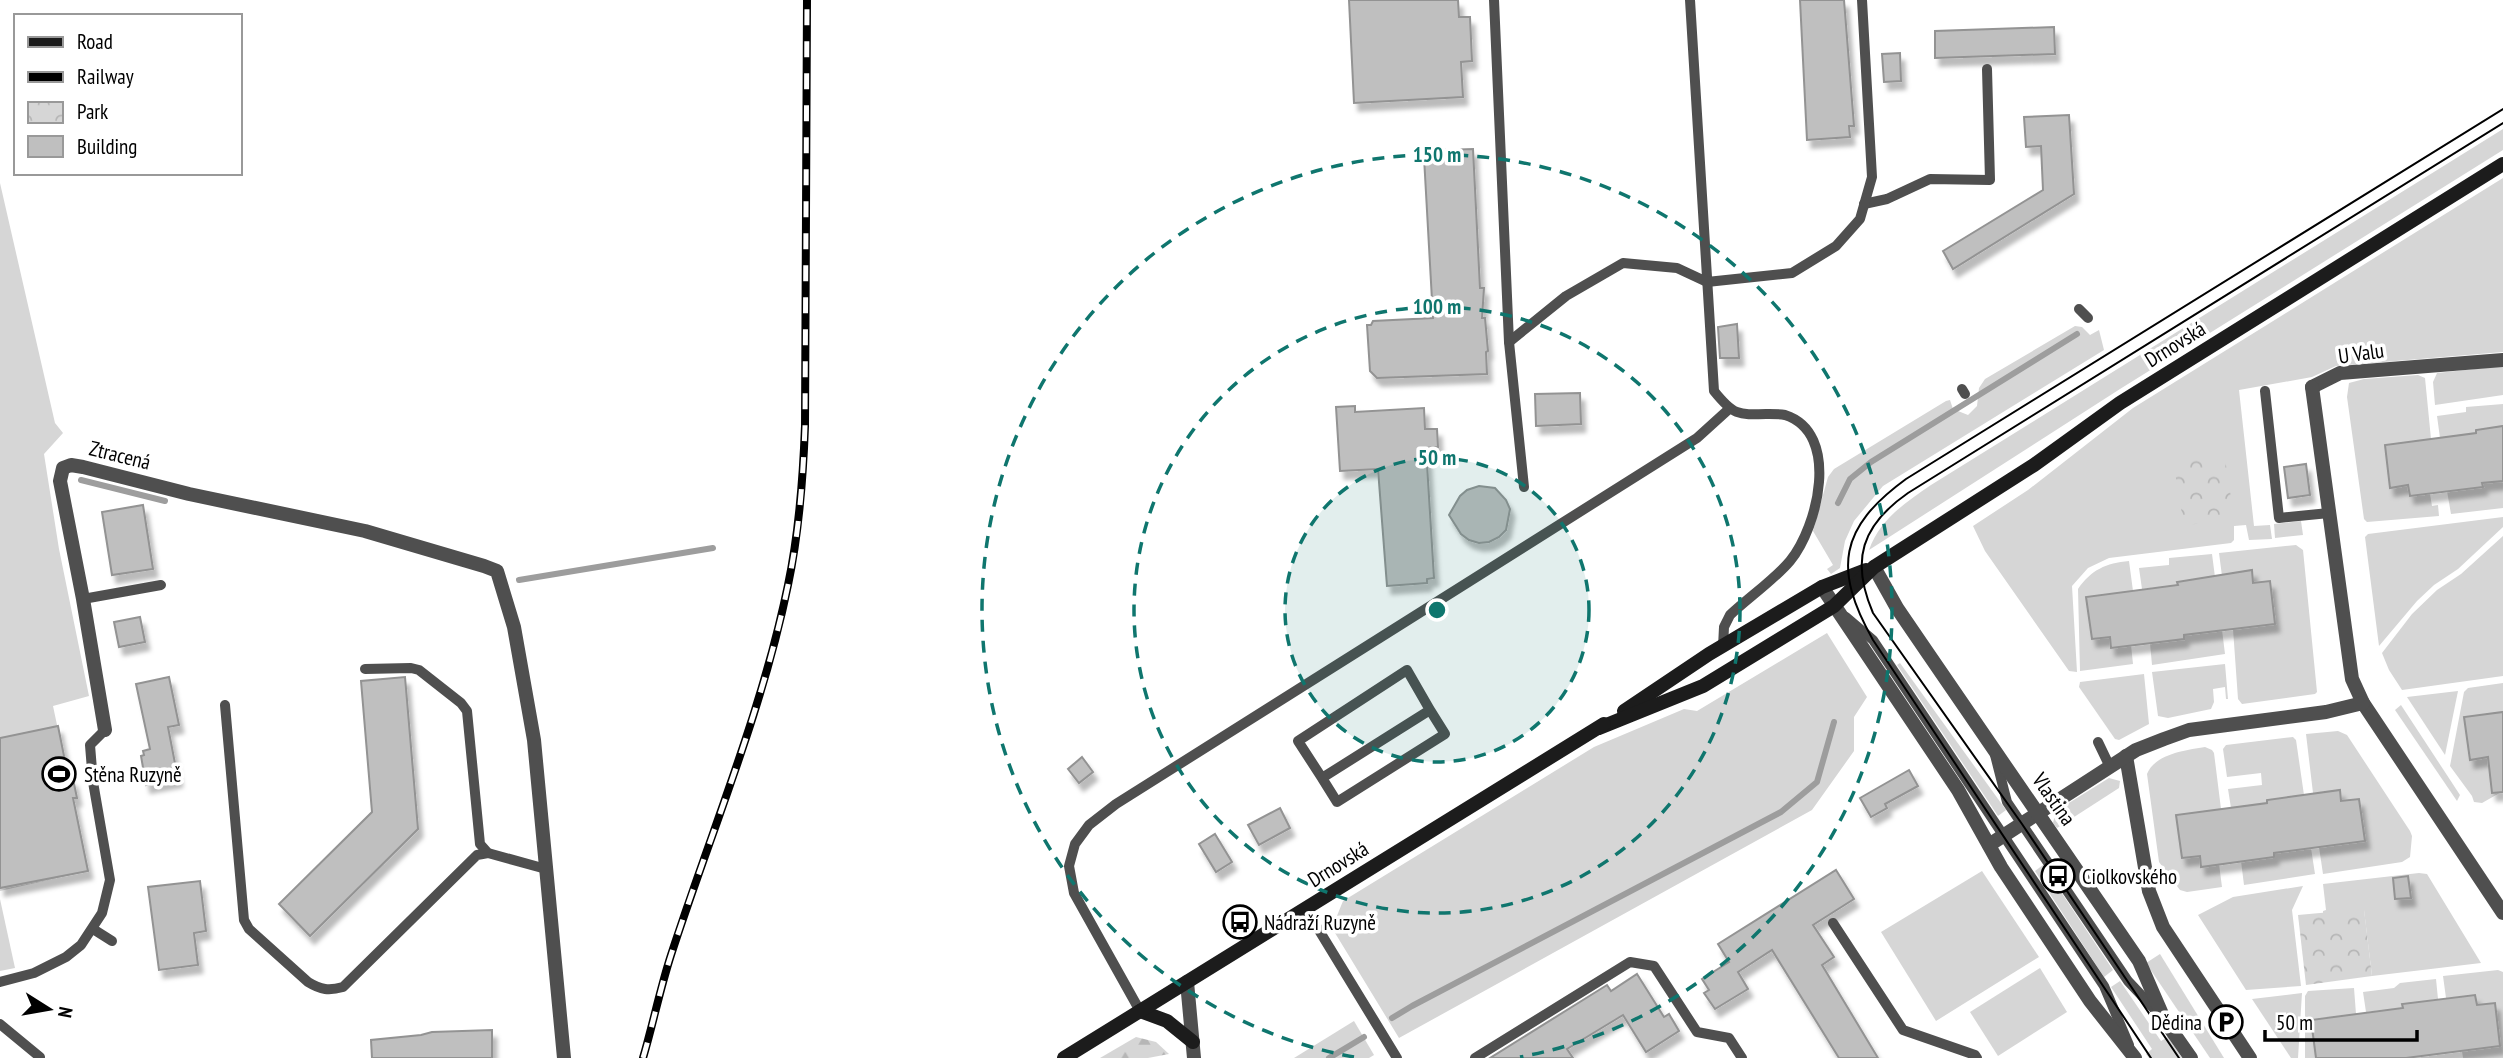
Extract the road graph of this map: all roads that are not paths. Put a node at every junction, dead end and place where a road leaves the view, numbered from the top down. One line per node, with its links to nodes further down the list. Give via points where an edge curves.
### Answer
1 (1494, 0): 10 (lane)
2 (1690, 0): 7 (lane)
3 (1862, 0): 6 (lane, via 1872,177)
4 (1987, 69): 6 (lane, via 1990,180 1930,179)
5 (2503, 164): 16 (main road, Drnovská, via 2120,402 2034,466)
6 (1864, 204): 7 (lane, via 1860,219 1836,246 1792,273)
7 (1707, 282): 10 (lane, via 1677,268 1623,263 1566,296); 13 (lane, via 1714,391)
8 (2079, 309): 9 (lane)
9 (2088, 318)
10 (1510, 342): 14 (lane)
11 (2503, 360): 15 (street, U Valu, via 2340,373 2312,387)
12 (2264, 391): 15 (lane, via 2279,518)
13 (1729, 410): 21 (lane, via 1744,415 1784,414 1805,425 1820,468 1806,532 1790,560 1730,615 1724,626); 46 (lane, via 1697,438 1089,825 1075,844 1069,866 1074,893)
14 (1524, 487)
15 (2329, 513): 23 (street, U Valu, via 2353,679)
16 (1874, 567): 18 (main road, Drnovská); 20 (main road, Drnovská); 29 (street, Vlastina)
17 (162, 585): 19 (lane)
18 (1822, 587): 20 (street); 21 (main road, Drnovská)
19 (83, 599): 27 (street, Ztracená); 38 (street, Ztracená, via 60,481 63,468 71,465 365,531 497,572 514,627 534,740)
20 (1834, 606): 26 (main road, Drnovská, via 1703,686); 35 (lane, via 1873,640); 36 (street, via 1958,790)
21 (1723, 647): 26 (main road, Drnovská)
22 (365, 669): 37 (lane, via 419,670 467,711 480,844)
23 (2363, 703): 30 (street, via 2189,730); 40 (street)
24 (225, 705): 37 (lane, via 244,920 319,989 344,987 477,855)
25 (1430, 710): 32 (lane); 32 (lane, via 1445,734 1338,802); 32 (lane, via 1407,670 1298,741)
26 (1599, 727): 39 (main road, Drnovská)
27 (104, 730): 42 (lane, Ztracená, via 90,745 110,880 102,914)
28 (2098, 742): 31 (lane)
29 (1994, 750): 33 (street, Vlastina); 34 (lane, via 2007,802)
30 (2126, 756): 31 (street); 60 (street, via 2149,891 2163,928)
31 (2110, 766): 33 (street)
32 (1322, 778)
33 (2038, 813): 34 (street); 47 (street, Vlastina, via 2138,961)
34 (2022, 824): 35 (street); 47 (lane, via 2127,981)
35 (2003, 836): 36 (street); 50 (lane, via 2109,993)
36 (1989, 845): 50 (street, via 2090,1001)
37 (488, 853): 38 (lane)
38 (547, 869): 52 (street)
39 (1306, 909): 45 (main road, Drnovská); 55 (lane)
40 (2503, 913)
41 (1833, 923): 58 (lane, via 1903,1030)
42 (93, 929): 43 (lane); 44 (lane, via 65,957 34,973)
43 (112, 940)
44 (0, 982)
45 (1187, 982): 46 (main road, Drnovská); 49 (street)
46 (1140, 1011): 49 (main road, via 1167,1021); 53 (main road, Drnovská)
47 (2165, 1021): 59 (street, Vlastina)
48 (0, 1024): 51 (lane)
49 (1193, 1042): 54 (street)
50 (2134, 1056)
51 (40, 1057)
52 (564, 1058)
53 (1064, 1058)
54 (1194, 1058)
55 (1396, 1058)
56 (1475, 1058): 57 (lane, via 1630,962 1654,966 1697,1032 1729,1038)
57 (1742, 1058)
58 (1978, 1058)
59 (2191, 1058)
60 (2250, 1058)

